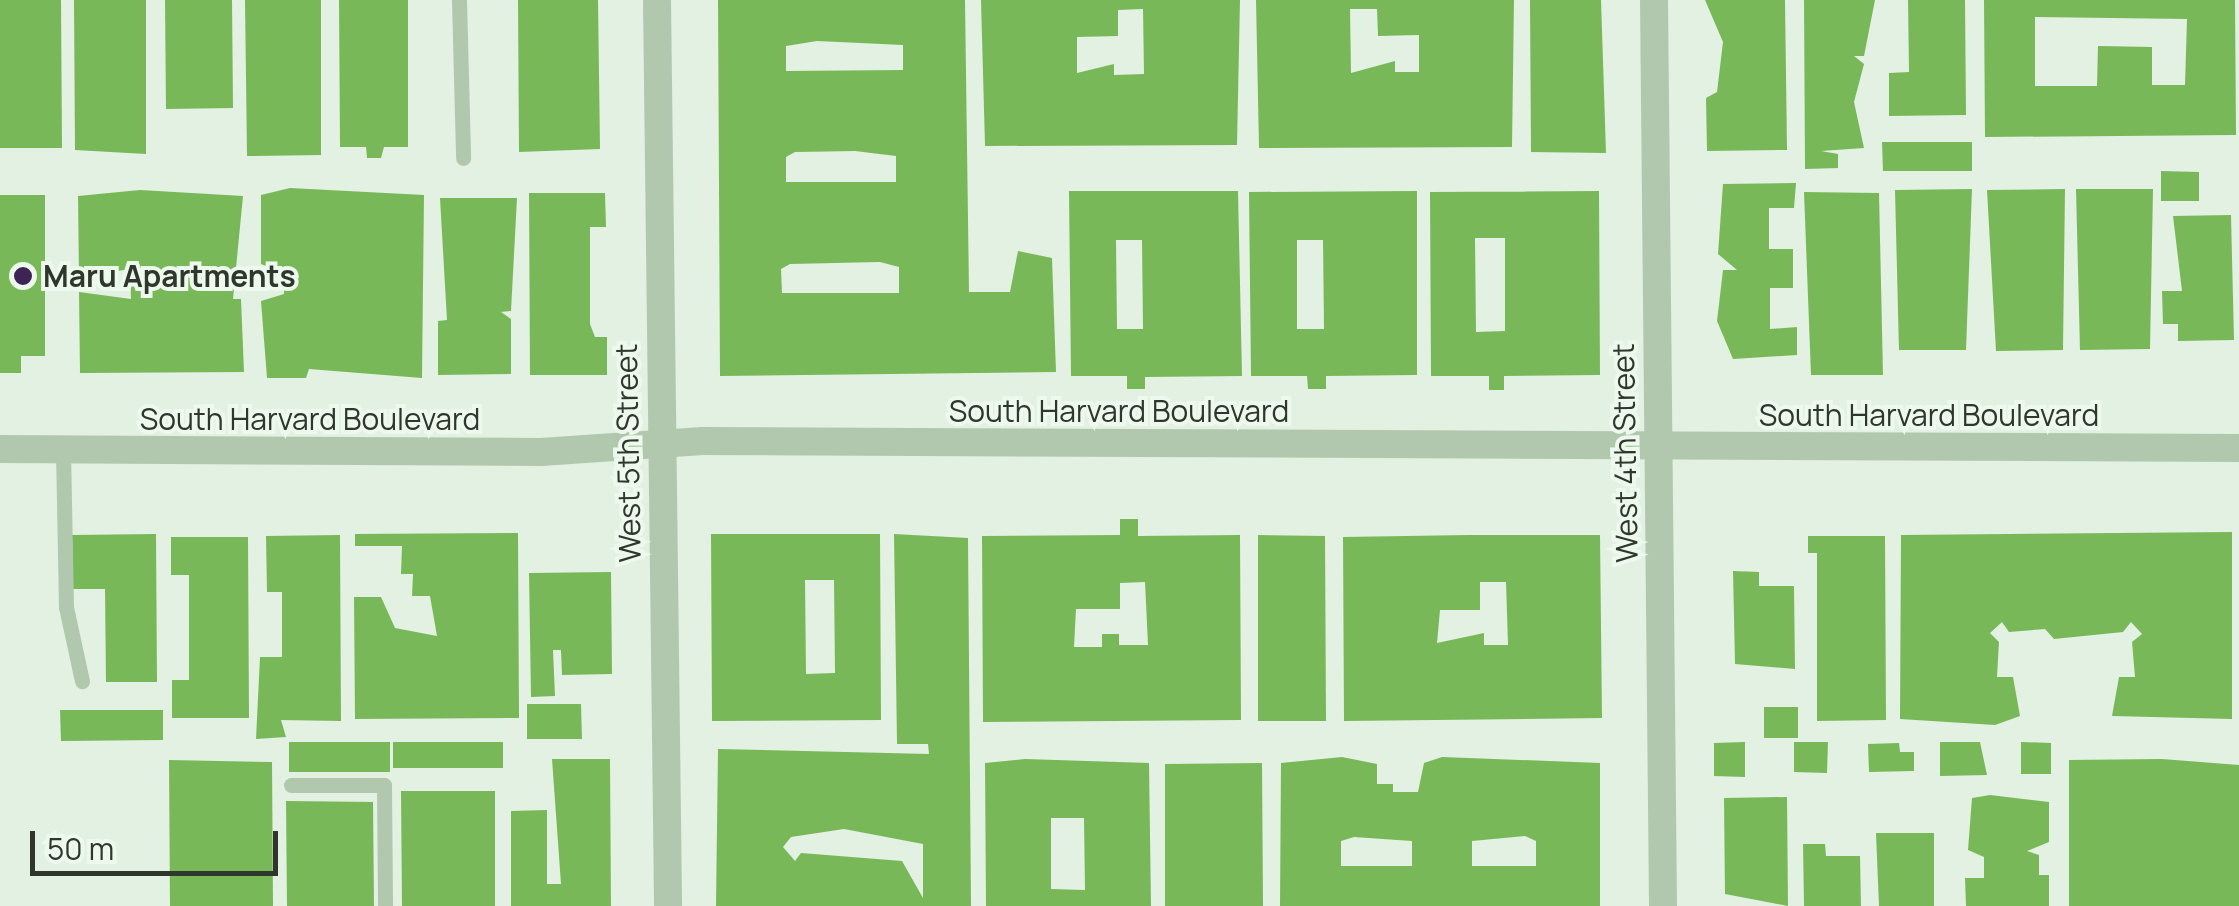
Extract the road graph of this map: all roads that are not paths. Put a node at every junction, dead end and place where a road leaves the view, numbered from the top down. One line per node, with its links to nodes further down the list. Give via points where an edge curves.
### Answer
1 (459, 0): 4 (lane)
2 (657, 0): 5 (street, West 5th Street)
3 (1654, 0): 6 (street, West 4th Street)
4 (462, 158)
5 (660, 446): 6 (street, South Harvard Boulevard); 9 (street, South Harvard Boulevard); 13 (street, West 5th Street)
6 (1657, 446): 7 (street, South Harvard Boulevard); 14 (street, West 4th Street)
7 (2239, 448)
8 (0, 449): 9 (street, South Harvard Boulevard)
9 (63, 450): 10 (lane, via 66,606)
10 (82, 681)
11 (292, 786): 12 (lane, via 384,786)
12 (385, 906)
13 (668, 906)
14 (1663, 906)

